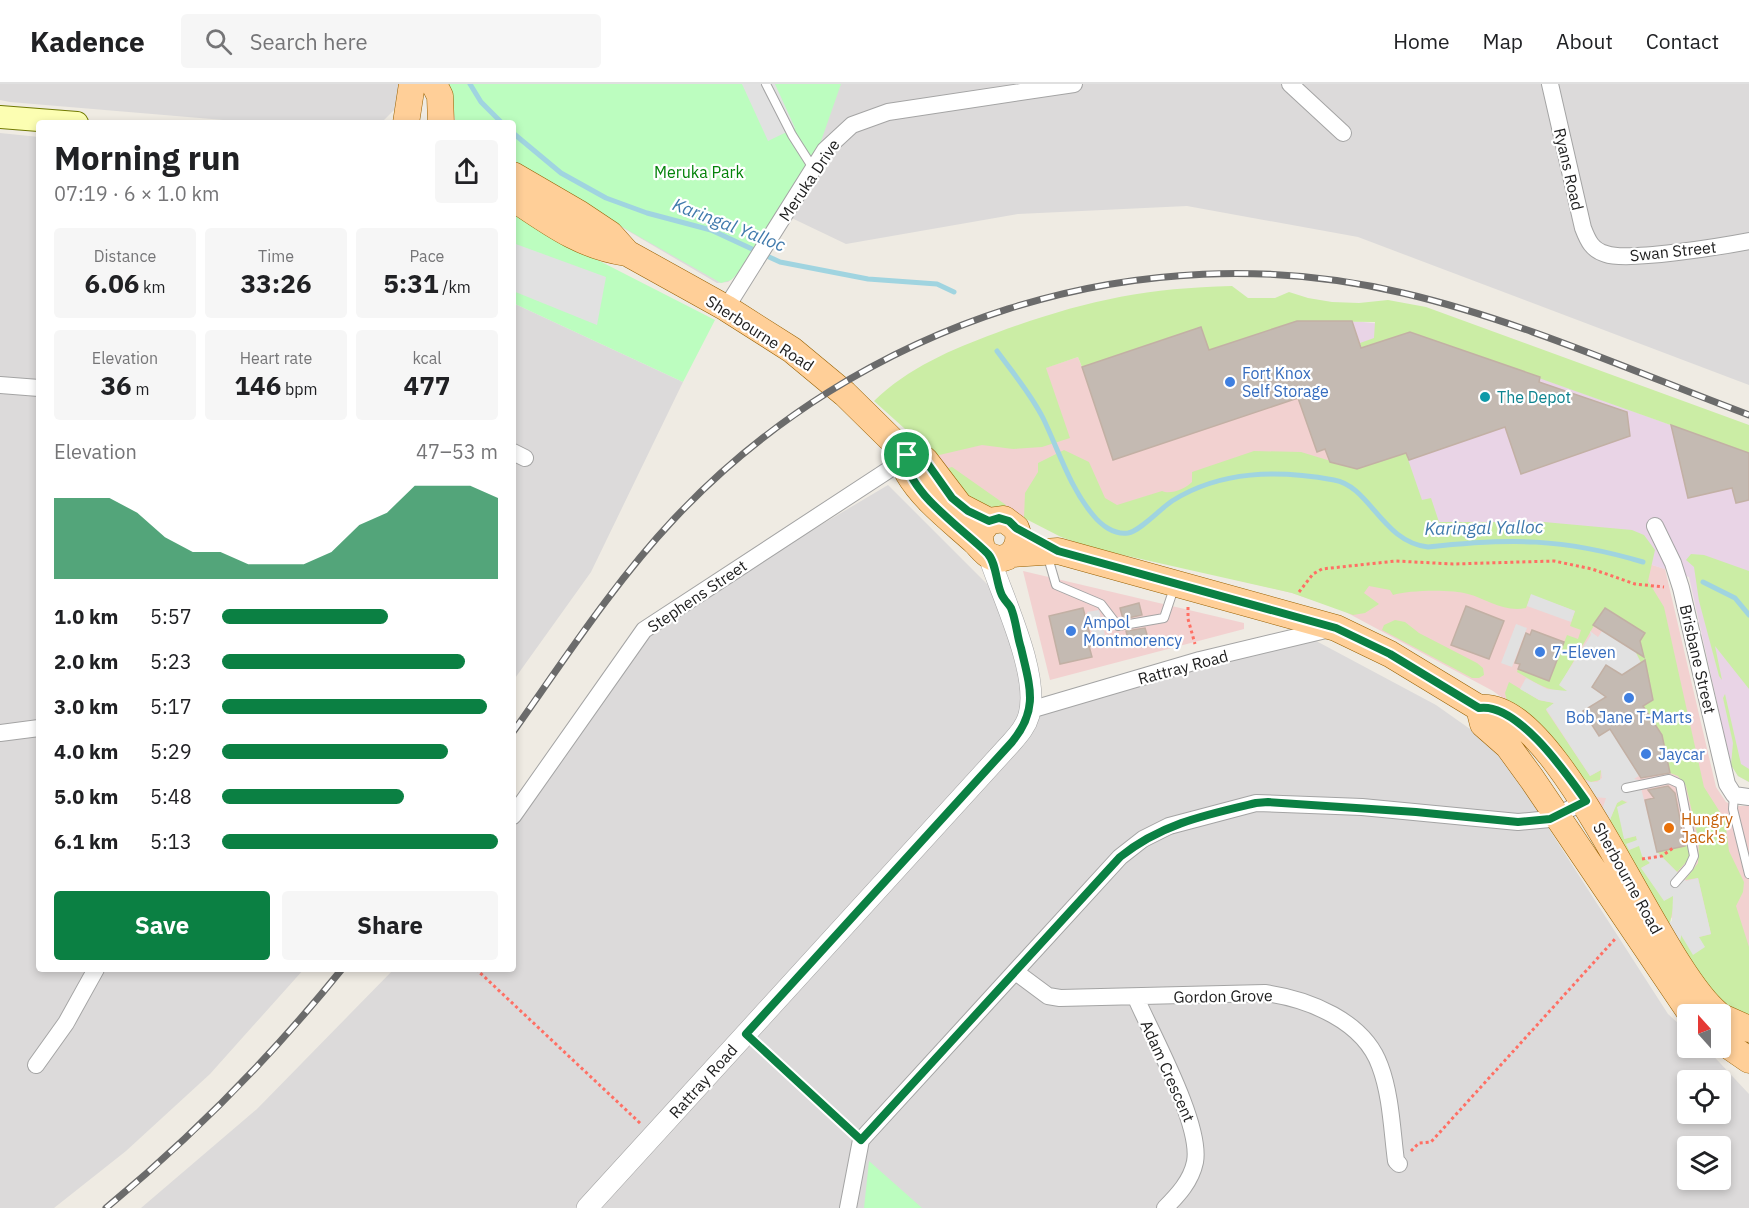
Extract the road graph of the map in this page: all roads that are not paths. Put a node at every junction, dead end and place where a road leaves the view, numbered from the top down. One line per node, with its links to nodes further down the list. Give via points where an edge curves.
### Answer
1 (412, 84): 10 (main road)
2 (434, 84): 11 (main road, via 440,96)
3 (766, 84): 13 (lane)
4 (1074, 84): 7 (street, Meruka Drive)
5 (1290, 84): 12 (street)
6 (1550, 84): 17 (street, Ryans Road, via 1583,228)
7 (1005, 88): 13 (street, Meruka Drive, via 865,118 835,138)
8 (0, 117): 9 (main road)
9 (38, 120)
10 (406, 120)
11 (441, 120)
12 (1343, 133)
13 (813, 168): 19 (street, Meruka Drive)
14 (516, 177): 18 (main road, Sherbourne Road, via 610,234)
15 (516, 200): 18 (main road, Sherbourne Road, via 572,236)
16 (1749, 241): 17 (street, Swan Street, via 1628,257)
17 (1597, 250)
18 (627, 253): 19 (main road, Sherbourne Road)
19 (726, 308): 22 (main road, Sherbourne Road, via 806,360)
20 (0, 385): 21 (street)
21 (36, 388)
22 (907, 455): 23 (main road, Sherbourne Road, via 925,460 960,506); 27 (main road, Sherbourne Road, via 905,463 914,480 948,519); 37 (street, Stephens Street, via 644,630)
23 (989, 521): 25 (main road, via 1004,519); 27 (main road, via 980,534)
24 (1654, 526): 35 (street, Brisbane Street, via 1681,588 1727,784)
25 (1016, 528): 26 (main road, Sherbourne Road); 27 (main road, via 1019,542)
26 (1052, 551): 27 (main road, Sherbourne Road); 28 (main road, Sherbourne Road); 28 (lane, via 1056,585 1101,604 1118,626 1164,618)
27 (998, 554): 31 (street, via 1012,591 1010,607 1029,681)
28 (1182, 586): 29 (main road, Sherbourne Road)
29 (1336, 628): 30 (main road, Sherbourne Road, via 1390,654); 31 (street, Rattray Road, via 1200,660)
30 (1479, 708): 36 (main road, Sherbourne Road, via 1498,708 1516,720); 38 (main road, Sherbourne Road, via 1483,724 1512,752)
31 (1030, 710): 52 (street, Rattray Road, via 1012,742)
32 (36, 728): 33 (street)
33 (0, 732)
34 (1626, 788): 40 (lane, via 1669,779 1680,784 1694,850 1689,867)
35 (1742, 796): 39 (lane, Brisbane Street, via 1733,808)
36 (1586, 801): 38 (street); 45 (main road, Sherbourne Road, via 1660,936)
37 (516, 812)
38 (1557, 816): 42 (street, via 1518,822 1268,802 1169,826 1120,857); 44 (main road, Sherbourne Road)
39 (1749, 874)
40 (1675, 883)
41 (94, 972): 50 (street, via 66,1023)
42 (1017, 973): 43 (street, Gordon Grove, via 1048,996); 53 (street, via 861,1140)
43 (1136, 998): 51 (street, Gordon Grove, via 1265,993 1310,1003 1341,1020 1374,1053 1380,1067); 54 (street, Adam Crescent, via 1187,1113 1196,1145 1190,1176)
44 (1684, 1004)
45 (1708, 1004)
46 (1731, 1021): 47 (main road, Sherbourne Road)
47 (1749, 1029)
48 (1731, 1048): 49 (main road)
49 (1749, 1060)
50 (36, 1065)
51 (1399, 1164)
52 (587, 1208)
53 (848, 1208)
54 (1165, 1208)

